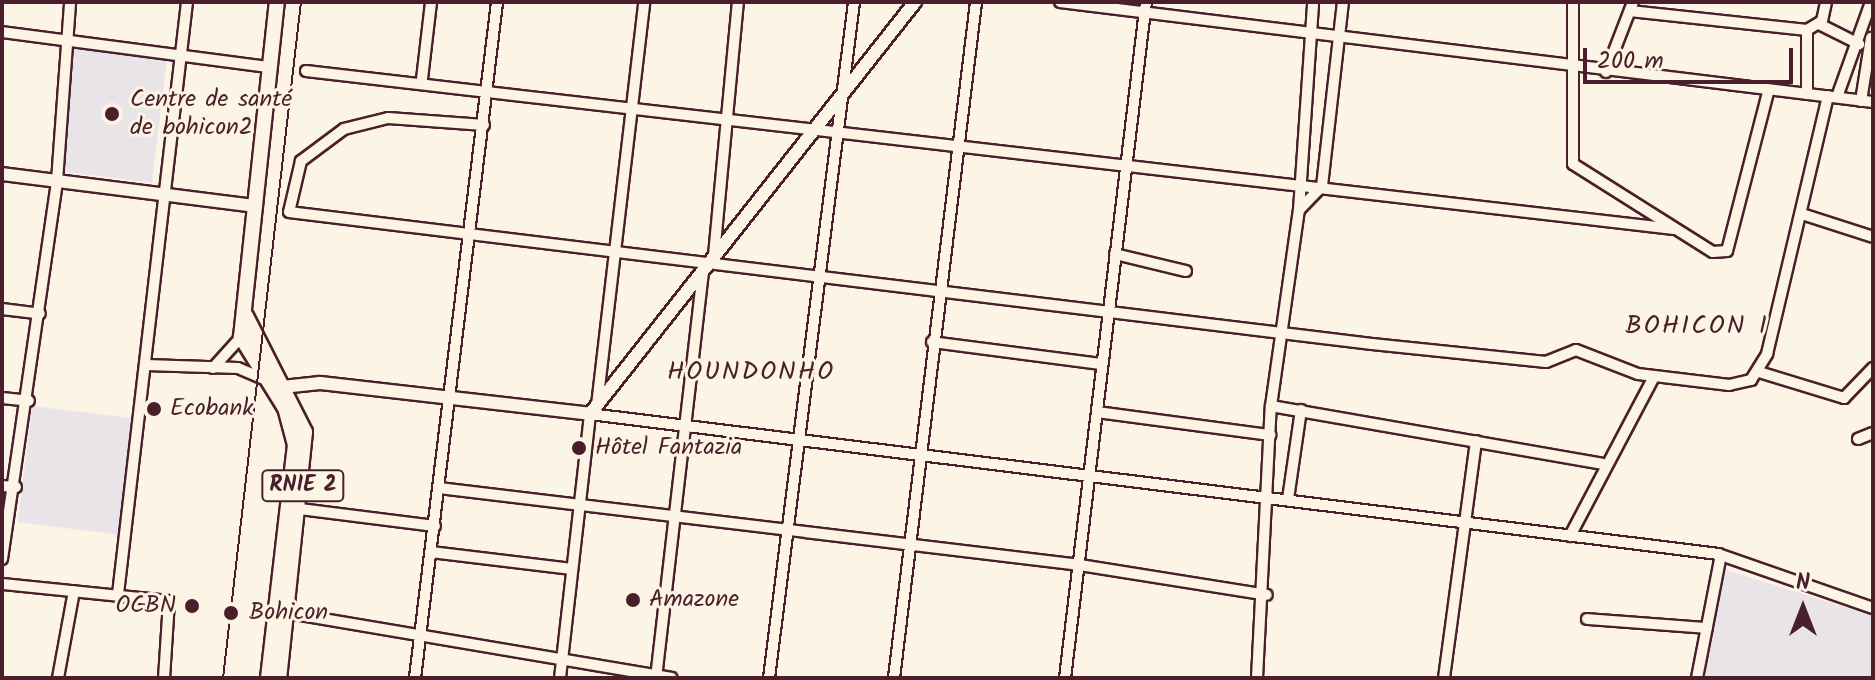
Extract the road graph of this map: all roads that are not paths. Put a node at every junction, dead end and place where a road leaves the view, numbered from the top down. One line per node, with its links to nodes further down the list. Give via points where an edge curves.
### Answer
1 (70, 2): 24 (street)
2 (187, 2): 26 (street)
3 (277, 2): 28 (highway)
4 (431, 2): 31 (street)
5 (497, 2): 32 (street)
6 (644, 2): 39 (street)
7 (738, 2): 40 (street)
8 (854, 2): 34 (street)
9 (915, 2): 34 (main road)
10 (976, 2): 44 (street)
11 (1060, 2): 18 (street)
12 (1313, 2): 20 (street)
13 (1343, 2): 23 (street)
14 (1573, 2): 27 (street)
15 (1826, 2): 19 (street)
16 (1871, 2): 25 (street)
17 (1631, 6): 21 (street); 30 (street)
18 (1146, 8): 20 (street); 45 (street)
19 (1819, 24): 21 (street); 25 (street)
20 (1309, 30): 23 (street); 48 (street)
21 (1807, 30): 35 (street)
22 (2, 32): 24 (street)
23 (1340, 33): 27 (street); 49 (street)
24 (66, 36): 26 (street); 47 (street)
25 (1867, 39): 36 (street); 37 (street)
26 (183, 54): 28 (street); 50 (street)
27 (1569, 66): 30 (street); 54 (street, via 1569,155 1578,173)
28 (269, 67): 51 (highway)
29 (306, 71): 31 (street)
30 (1606, 72): 33 (street)
31 (422, 79): 32 (street)
32 (489, 86): 39 (street); 41 (street)
33 (1768, 92): 35 (street); 54 (street, via 1727,251 1713,252)
34 (842, 93): 42 (main road); 43 (street)
35 (1807, 94): 36 (street)
36 (1833, 97): 37 (street); 53 (street)
37 (1861, 101): 38 (street)
38 (1873, 102)
39 (632, 108): 40 (street); 57 (street)
40 (725, 118): 42 (street); 59 (street)
41 (484, 125): 55 (street); 55 (street, via 359,123 308,152 289,212)
42 (818, 125): 43 (street); 59 (main road)
43 (839, 129): 44 (street); 61 (street)
44 (958, 142): 45 (street); 62 (street)
45 (1126, 167): 48 (street); 58 (street)
46 (2, 174): 47 (main road)
47 (57, 181): 50 (main road); 66 (street)
48 (1297, 185): 49 (street); 52 (street)
49 (1322, 186): 52 (street); 54 (street)
50 (167, 195): 51 (main road); 71 (street)
51 (256, 206): 64 (highway)
52 (1299, 210): 67 (street)
53 (1805, 215): 56 (street); 74 (street)
54 (1674, 229)
55 (469, 235): 57 (street); 77 (street)
56 (1873, 237)
57 (610, 250): 59 (street); 81 (street)
58 (1115, 254): 60 (street); 65 (street)
59 (708, 263): 61 (street); 81 (main road); 84 (street)
60 (1186, 271)
61 (822, 276): 62 (street); 89 (street)
62 (937, 291): 65 (street); 69 (street)
63 (2, 309): 66 (street)
64 (243, 310): 68 (highway); 76 (highway, RNIE 2)
65 (1109, 310): 67 (street); 70 (street)
66 (40, 314): 79 (street)
67 (1279, 334): 75 (street, via 1538,362 1576,350); 80 (street)
68 (241, 337): 73 (street); 76 (highway, RNIE 2)
69 (932, 342): 70 (street); 90 (street)
70 (1102, 364): 83 (street)
71 (146, 365): 73 (street); 113 (street)
72 (1873, 368): 74 (street, via 1844,398)
73 (211, 369): 76 (street, via 238,368)
74 (1759, 372): 75 (street, via 1729,385)
75 (1654, 377): 91 (street)
76 (271, 383): 77 (main road); 99 (highway, RNIE 2, via 305,432); 116 (highway, RNIE 2, via 291,419 295,445)
77 (449, 397): 81 (main road); 95 (street)
78 (2, 398): 79 (street)
79 (29, 401): 94 (street)
80 (1271, 406): 82 (street); 86 (street)
81 (594, 410): 84 (street); 98 (street)
82 (1301, 410): 88 (street); 97 (street)
83 (1097, 412): 86 (street); 92 (street)
84 (687, 429): 89 (street); 100 (street)
85 (1873, 433): 87 (street)
86 (1270, 435): 96 (street)
87 (1858, 439)
88 (1476, 441): 91 (street); 101 (street)
89 (803, 442): 90 (street); 103 (street)
90 (920, 455): 92 (street); 105 (street)
91 (1602, 464): 104 (street)
92 (1091, 475): 96 (street); 109 (street)
93 (2, 486): 94 (street)
94 (16, 487): 108 (street)
95 (439, 488): 98 (street); 102 (street)
96 (1270, 497): 97 (street); 114 (street)
97 (1288, 499): 101 (street)
98 (577, 507): 100 (street); 110 (street)
99 (300, 509): 102 (street); 116 (highway, RNIE 2)
100 (676, 520): 103 (street); 121 (street)
101 (1460, 522): 104 (street); 133 (street)
102 (435, 526): 106 (street)
103 (791, 534): 105 (street); 129 (street)
104 (1570, 536): 107 (street)
105 (911, 549): 109 (street); 130 (street)
106 (431, 552): 110 (street); 119 (street)
107 (1721, 555): 115 (street); 118 (street)
108 (2, 559)
109 (1080, 565): 114 (street); 131 (street)
110 (572, 569): 120 (street)
111 (2, 584): 112 (street)
112 (74, 591): 113 (street); 122 (street)
113 (118, 594): 123 (street, via 172,607)
114 (1267, 595): 132 (street)
115 (1873, 608)
116 (282, 612): 119 (street); 124 (highway, RNIE 2); 125 (highway, RNIE 2)
117 (1587, 619): 118 (street)
118 (1707, 628): 134 (street)
119 (421, 633): 120 (street); 126 (street)
120 (562, 660): 121 (street); 127 (street)
121 (656, 677): 128 (street)
122 (58, 678)
123 (164, 678)
124 (268, 678)
125 (279, 678)
126 (415, 678)
127 (560, 678)
128 (671, 678)
129 (769, 678)
130 (894, 678)
131 (1065, 678)
132 (1257, 678)
133 (1444, 678)
134 (1697, 678)

